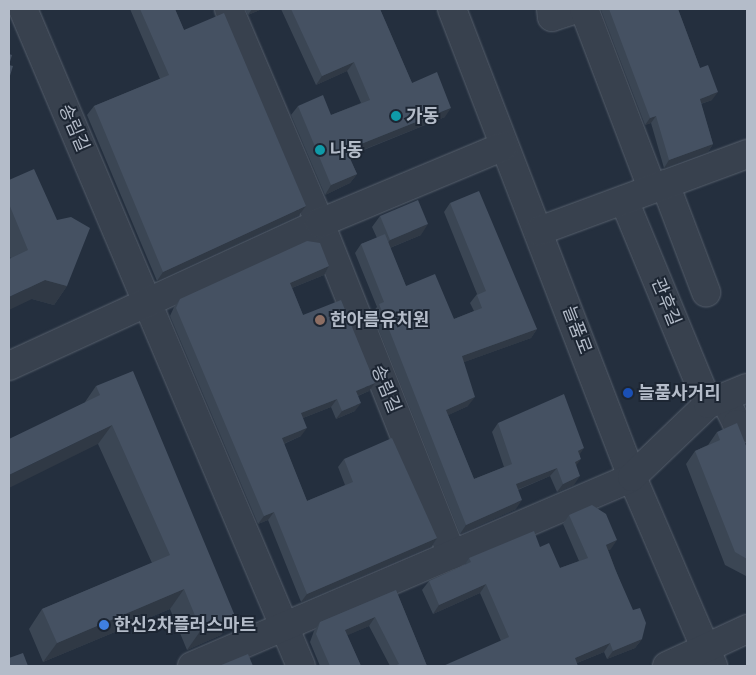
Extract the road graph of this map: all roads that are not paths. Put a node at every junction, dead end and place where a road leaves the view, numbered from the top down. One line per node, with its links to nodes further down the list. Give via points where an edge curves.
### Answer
1 (23, 9): 12 (street, 송림길)
2 (230, 9): 9 (street, 송림길)
3 (452, 9): 5 (street, 늘품로)
4 (584, 9): 7 (street)
5 (504, 146): 9 (street); 10 (street, 늘품로)
6 (747, 154): 7 (street)
7 (659, 186): 8 (street); 11 (street)
8 (624, 200): 10 (street); 14 (street, 관후길)
9 (320, 223): 12 (street); 17 (street, 송림길)
10 (539, 231): 16 (street, 늘품로)
11 (706, 292)
12 (149, 302): 13 (street); 18 (street, 송림길)
13 (9, 366)
14 (726, 397): 15 (street, 관후길, via 737,424); 16 (street)
15 (747, 428)
16 (632, 477): 17 (street); 20 (street, 늘품로)
17 (452, 555): 18 (street)
18 (284, 627): 21 (street); 22 (street, 송림길)
19 (747, 629): 20 (street)
20 (709, 658): 23 (street)
21 (192, 666)
22 (301, 666)
23 (667, 666)

